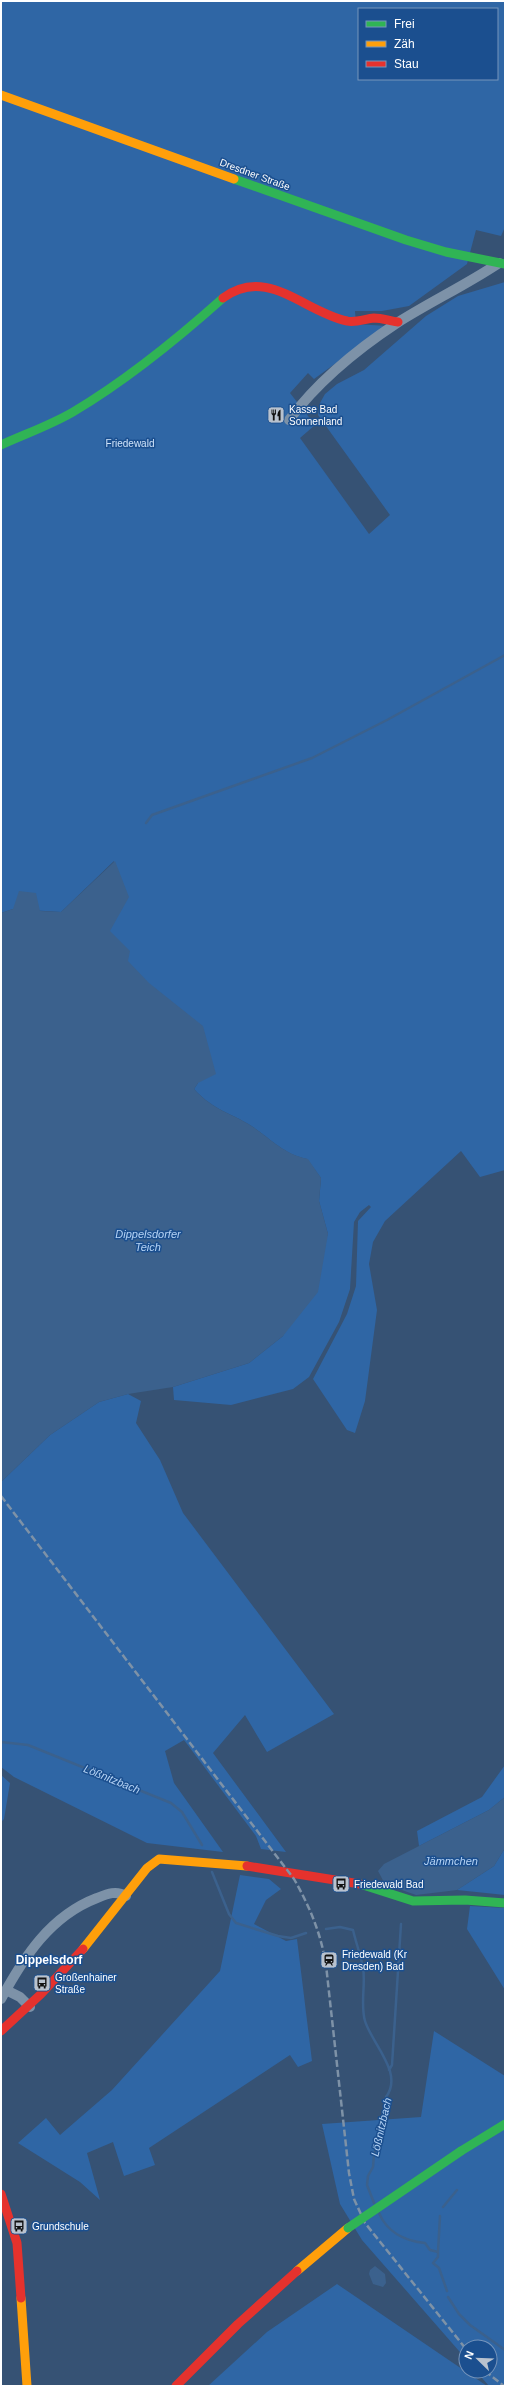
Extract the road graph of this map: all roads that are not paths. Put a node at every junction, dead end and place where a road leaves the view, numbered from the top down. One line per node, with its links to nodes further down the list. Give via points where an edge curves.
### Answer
1 (1, 95): 2 (street, Dresdner Straße, via 406,240)
2 (502, 264): 3 (street)
3 (398, 322): 4 (street, via 325,378); 5 (street, via 376,318 349,322 330,317 276,290 258,285 245,286 225,297 178,338 112,388 72,413)
4 (289, 420)
5 (1, 445)
6 (126, 1896): 7 (street, via 152,1863 176,1859 252,1866 290,1874 352,1881 413,1902 465,1900); 8 (street, via 121,1893 108,1894 64,1914 29,1953); 9 (street, via 79,1954)
7 (505, 1903)
8 (4, 1994): 9 (street, via 20,1997)
9 (30, 2006): 10 (street)
10 (1, 2031)
11 (505, 2124): 14 (street, bridge, via 348,2228 254,2307)
12 (1, 2194): 13 (street, via 17,2243)
13 (27, 2386)
14 (176, 2386)

